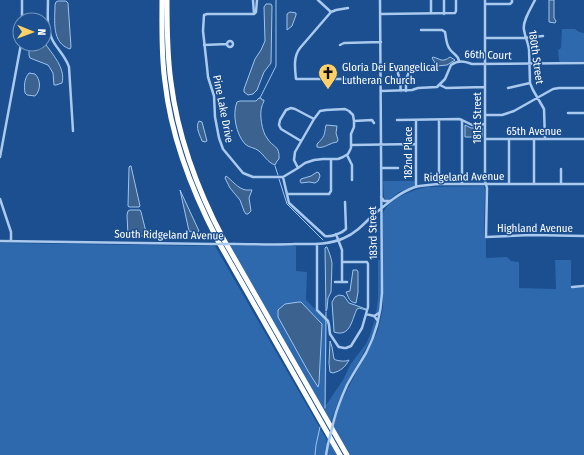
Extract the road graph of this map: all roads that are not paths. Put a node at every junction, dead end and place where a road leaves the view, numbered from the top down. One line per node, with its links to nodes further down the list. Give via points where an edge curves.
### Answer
1 (22, 0): 15 (street)
2 (48, 0): 54 (street, via 49,32 70,67)
3 (162, 0): 107 (highway, via 162,57 165,83 176,141 193,188 218,241)
4 (167, 0): 108 (highway, via 167,33 175,106 182,139 198,186 224,240)
5 (255, 0): 26 (street, Pine Lake Drive, via 254,14 204,15)
6 (318, 0): 16 (street)
7 (380, 0): 17 (street, 183rd Street)
8 (431, 0): 18 (street)
9 (444, 0): 19 (street)
10 (456, 0): 19 (street, via 456,13)
11 (512, 0): 13 (street, via 510,4)
12 (535, 0): 22 (street, 180th Street, via 524,24)
13 (485, 2): 23 (street, 181st Street)
14 (348, 8): 16 (street)
15 (22, 12)
16 (331, 12): 33 (street, via 298,51 295,58 296,79)
17 (381, 14): 18 (street); 24 (street, 183rd Street)
18 (431, 14): 19 (street)
19 (444, 14)
20 (421, 30): 29 (street, via 445,32 446,42)
21 (543, 36): 22 (street)
22 (526, 37): 23 (street); 32 (street, 180th Street)
23 (485, 38): 31 (street, 181st Street)
24 (381, 42): 27 (street); 33 (street, 183rd Street)
25 (227, 44): 26 (street)
26 (204, 45): 71 (street, Pine Lake Drive, via 208,78 214,96 215,117 223,149 247,175)
27 (340, 45)
28 (20, 52): 65 (street)
29 (459, 61): 31 (street, 66th Court); 35 (street, 66th Court, via 451,65)
30 (584, 63): 32 (street, 66th Court)
31 (485, 64): 32 (street, 66th Court); 36 (street, 181st Street)
32 (530, 64): 34 (street, 180th Street)
33 (381, 78): 39 (street, 183rd Street)
34 (530, 83): 37 (street); 42 (street, 180th Street)
35 (440, 85): 36 (street, via 446,88); 41 (street)
36 (485, 87): 45 (street, 181st Street)
37 (508, 88)
38 (584, 88): 42 (street, via 557,88)
39 (381, 91): 40 (street); 63 (street, 183rd Street)
40 (400, 91): 41 (street); 41 (street, via 397,70 403,66 409,70)
41 (406, 91)
42 (537, 97): 45 (street, via 508,114); 58 (street, 180th Street, via 545,112)
43 (568, 113): 44 (street)
44 (584, 113)
45 (485, 115): 53 (street, 181st Street)
46 (314, 119): 47 (street, via 323,110 344,109 352,113); 60 (street); 60 (street, via 291,108 286,110 280,120 280,129)
47 (354, 120): 52 (street, via 372,120); 62 (street)
48 (397, 120): 49 (street)
49 (416, 120): 50 (street); 61 (street, 182nd Place)
50 (439, 120): 51 (street); 73 (street)
51 (462, 120): 53 (street, via 472,125); 74 (street)
52 (374, 123)
53 (485, 124): 55 (street, 181st Street)
54 (73, 131)
55 (485, 139): 56 (street, 65th Avenue); 75 (street, 181st Street)
56 (509, 139): 57 (street, 65th Avenue); 76 (street)
57 (534, 139): 58 (street, 65th Avenue); 77 (street)
58 (545, 139): 59 (street, 65th Avenue)
59 (584, 139)
60 (301, 141): 67 (street, via 294,154)
61 (416, 144): 63 (street); 80 (street, 182nd Place)
62 (351, 145): 63 (street); 64 (street)
63 (381, 145): 68 (street, 183rd Street)
64 (347, 155): 66 (street, Pine Lake Drive); 72 (street, via 352,165)
65 (0, 157)
66 (331, 158): 67 (street, Pine Lake Drive, via 314,160); 81 (street, via 329,194)
67 (298, 168): 71 (street, Pine Lake Drive)
68 (381, 168): 69 (street); 82 (street, 183rd Street)
69 (398, 168)
70 (561, 169): 78 (street)
71 (283, 176): 81 (street)
72 (352, 180)
73 (439, 184): 74 (street, Ridgeland Avenue); 80 (street, Ridgeland Avenue)
74 (462, 184): 75 (street, Ridgeland Avenue)
75 (486, 184): 76 (street, Ridgeland Avenue); 90 (street, 181st Street)
76 (509, 184): 77 (street, Ridgeland Avenue)
77 (534, 184): 78 (street, Ridgeland Avenue)
78 (561, 184): 79 (street, Ridgeland Avenue)
79 (584, 184)
80 (416, 187): 84 (street, Ridgeland Avenue, via 404,191)
81 (287, 194): 89 (street, via 289,203 324,236)
82 (381, 196): 84 (street, via 384,201); 86 (street, 183rd Street)
83 (0, 199): 94 (street, via 11,232)
84 (390, 201): 86 (street, Ridgeland Avenue)
85 (345, 202): 89 (street, via 346,229)
86 (381, 209): 87 (street, Ridgeland Avenue); 88 (street, 183rd Street)
87 (373, 216): 88 (street, via 378,216); 92 (street, Ridgeland Avenue, via 352,234)
88 (381, 220): 102 (street, 183rd Street)
89 (336, 234): 92 (street)
90 (486, 236): 91 (street, Highland Avenue)
91 (584, 236)
92 (338, 240): 95 (street, South Ridgeland Avenue); 96 (street, via 342,250)
93 (0, 241): 94 (street, South Ridgeland Avenue)
94 (11, 241): 95 (street, South Ridgeland Avenue, bridge, via 265,245)
95 (317, 243): 103 (street, via 316,308 329,322 330,334 339,347 351,346 362,328)
96 (342, 262): 98 (street); 103 (street, via 368,262)
97 (335, 282): 98 (street)
98 (342, 282): 99 (street)
99 (347, 282)
100 (572, 286): 101 (street)
101 (584, 286)
102 (380, 313): 104 (street); 105 (street, 183rd Street)
103 (366, 314): 104 (street)
104 (374, 316): 105 (street)
105 (378, 321): 106 (street, 183rd Street, bridge, via 371,342 344,392)
106 (326, 455)
107 (340, 455)
108 (347, 455)

